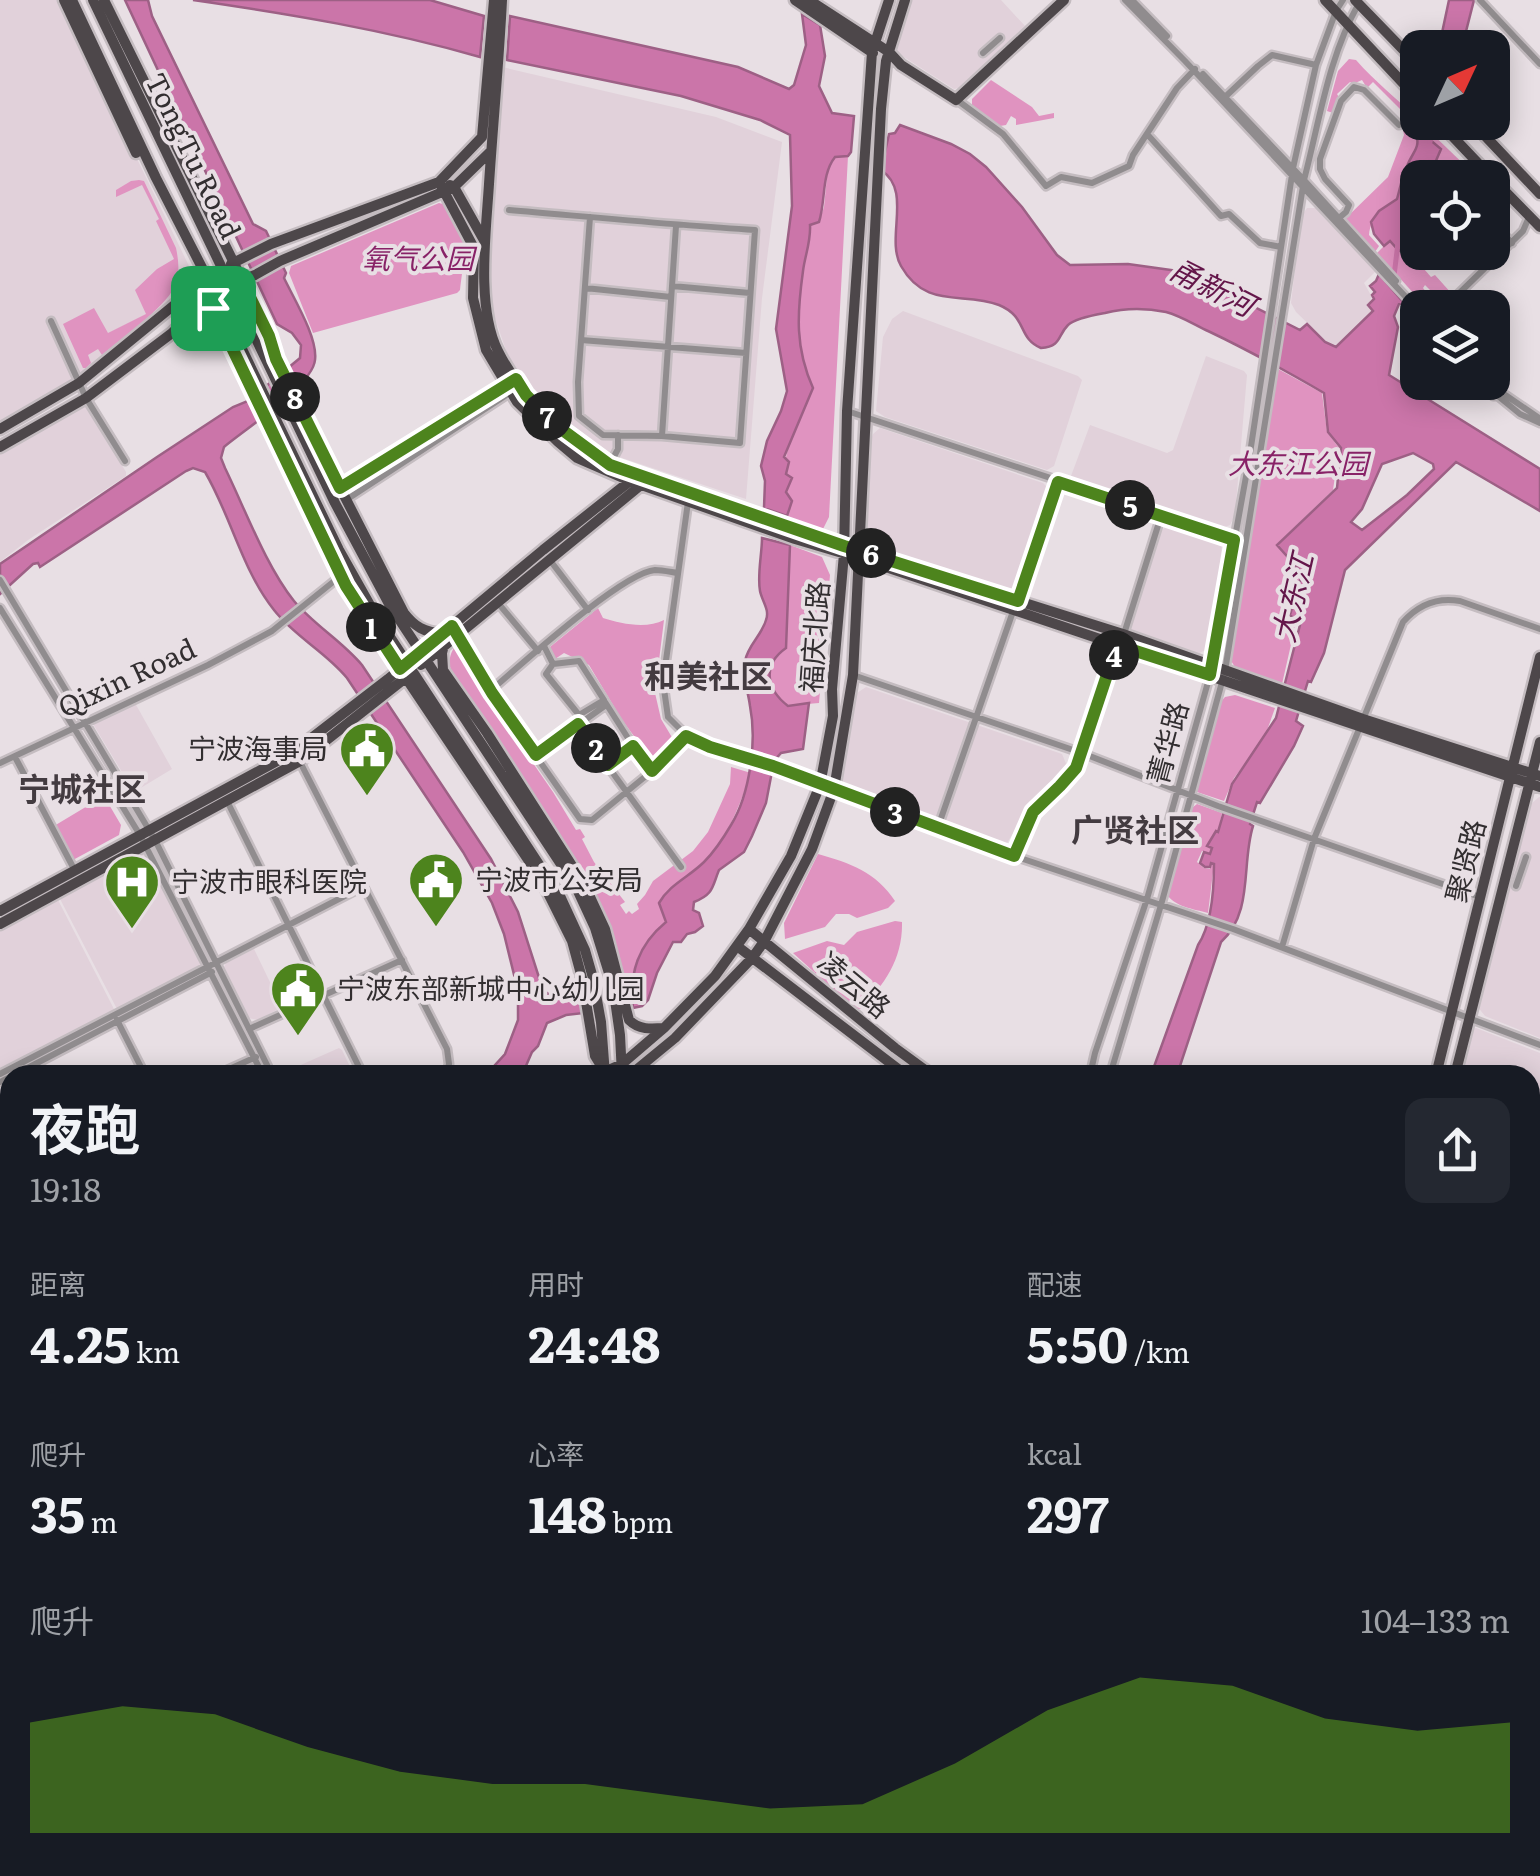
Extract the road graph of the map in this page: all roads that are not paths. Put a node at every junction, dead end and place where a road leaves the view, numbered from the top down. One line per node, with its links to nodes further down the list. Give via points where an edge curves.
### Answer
1 (64, 0): 54 (main road, via 192,263)
2 (72, 0): 54 (main road, TongTu Road)
3 (93, 0): 52 (main road, TongTu Road)
4 (104, 0): 52 (main road)
5 (889, 0): 19 (main road, 福庆北路)
6 (905, 0): 21 (main road, 福庆北路)
7 (1064, 0): 27 (main road)
8 (1128, 0): 24 (street)
9 (1325, 0): 15 (main road)
10 (1343, 0): 15 (street, 菁华路)
11 (1358, 1): 16 (street); 18 (main road)
12 (1481, 1): 22 (street)
13 (803, 2): 19 (main road)
14 (498, 5): 35 (main road); 40 (main road, via 482,137)
15 (1336, 11): 16 (main road); 23 (street, 菁华路)
16 (1348, 22): 25 (main road); 29 (street)
17 (1000, 38): 20 (street)
18 (1400, 45)
19 (873, 47): 21 (main road); 28 (main road, 福庆北路)
20 (984, 53)
21 (888, 56): 27 (main road); 28 (main road, 福庆北路)
22 (1540, 64)
23 (1316, 65): 26 (street, via 1272,55); 38 (street, 菁华路)
24 (1196, 69): 26 (street); 32 (street); 38 (street)
25 (1400, 80)
26 (1225, 97): 38 (street)
27 (956, 100): 32 (street, via 1003,134 1046,186 1062,177 1092,183 1129,166)
28 (875, 109): 37 (main road, 福庆北路)
29 (1322, 112): 30 (street); 39 (street)
30 (1335, 116): 31 (street, via 1354,88); 46 (street, via 1320,169 1348,205)
31 (1399, 125)
32 (1147, 134): 51 (street, via 1221,216 1229,214 1260,243)
33 (1457, 140): 36 (main road)
34 (1489, 140): 41 (main road)
35 (491, 151): 40 (main road); 49 (main road)
36 (1475, 160)
37 (871, 170): 73 (main road, 福庆北路); 74 (main road, 福庆北路)
38 (1292, 172): 39 (street); 51 (street, 菁华路)
39 (1304, 184): 46 (street); 58 (street); 90 (street)
40 (445, 186): 49 (main road); 52 (main road); 55 (main road); 69 (main road, via 474,248 474,298 486,350)
41 (1540, 192)
42 (1510, 196): 44 (main road)
43 (508, 210): 45 (street)
44 (1530, 216): 48 (main road); 50 (street)
45 (590, 217): 47 (street); 57 (street)
46 (1339, 218): 59 (street)
47 (676, 226): 56 (street); 62 (street, via 755,230)
48 (1540, 226): 50 (street)
49 (485, 242): 69 (main road, via 484,298)
50 (1512, 243)
51 (1281, 247): 89 (street, 菁华路)
52 (228, 265): 54 (main road); 55 (main road, TongTu Road)
53 (1484, 270): 60 (street)
54 (207, 278): 61 (main road, TongTu Road); 68 (main road)
55 (235, 281): 61 (main road); 84 (main road, TongTu Road)
56 (672, 286): 62 (street); 63 (street)
57 (585, 288): 63 (street); 65 (street)
58 (1402, 290)
59 (1402, 290)
60 (1464, 290)
61 (214, 291): 70 (main road); 94 (main road, TongTu Road)
62 (750, 294): 67 (street)
63 (671, 297): 66 (street)
64 (52, 322): 68 (street)
65 (581, 340): 66 (street); 77 (street, via 579,416 603,435)
66 (668, 346): 67 (street); 78 (street)
67 (746, 353): 78 (street, via 740,443)
68 (79, 383): 70 (street); 76 (main road)
69 (513, 385): 81 (main road); 83 (main road, via 517,402 577,458); 84 (street); 85 (street)
70 (86, 398): 79 (main road); 80 (street)
71 (1510, 399): 75 (street)
72 (1503, 400): 75 (street)
73 (848, 411): 74 (street); 91 (main road, 福庆北路)
74 (868, 418): 82 (street); 92 (main road, 福庆北路)
75 (1540, 421)
76 (0, 429)
77 (618, 435): 78 (street); 81 (street)
78 (662, 436)
79 (0, 448)
80 (125, 461)
81 (610, 465): 88 (main road)
82 (1058, 482): 87 (street); 98 (street)
83 (636, 483): 86 (main road); 93 (main road)
84 (336, 496): 85 (main road); 106 (main road, TongTu Road, via 388,604)
85 (348, 499): 103 (main road, via 404,613 414,626)
86 (688, 500): 88 (main road); 95 (street)
87 (1161, 516): 89 (street); 104 (street)
88 (766, 523): 91 (main road)
89 (1234, 540): 90 (street); 110 (street, 菁华路)
90 (1245, 542): 110 (street)
91 (844, 550): 92 (main road); 132 (main road, 福庆北路, via 833,716)
92 (859, 554): 98 (main road); 111 (main road, 福庆北路)
93 (546, 555): 97 (main road); 100 (street); 102 (main road)
94 (346, 573): 109 (main road); 116 (street, Qixin Road, via 272,631)
95 (678, 573): 100 (street, via 653,570 634,577); 120 (street, via 663,682 668,717)
96 (0, 580): 116 (street)
97 (497, 602): 102 (main road); 105 (street)
98 (1017, 606): 104 (main road); 115 (street)
99 (0, 608): 119 (street)
100 (588, 610): 105 (street)
101 (1540, 629): 118 (street, via 1447,598 1423,605 1403,622)
102 (454, 630): 103 (main road); 112 (street)
103 (443, 639): 106 (main road); 160 (main road, via 443,670 591,898)
104 (1120, 640): 110 (main road); 123 (street)
105 (541, 648): 108 (street); 112 (street)
106 (423, 656): 109 (main road); 160 (main road, TongTu Road, via 576,886)
107 (1540, 657): 130 (main road, 聚贤路)
108 (554, 664): 113 (street, via 579,662); 113 (street, via 546,674 580,715)
109 (406, 671): 114 (main road); 178 (main road, via 562,898 585,950)
110 (1217, 673): 118 (main road); 134 (street, 菁华路); 136 (street)
111 (853, 675): 115 (street); 133 (main road, 福庆北路)
112 (492, 693): 124 (street)
113 (605, 702): 117 (street); 122 (street)
114 (363, 706): 126 (main road); 139 (main road)
115 (978, 718): 123 (street); 138 (street)
116 (84, 724): 119 (street, Qixin Road); 139 (street)
117 (578, 724): 124 (street); 128 (street)
118 (1361, 724): 130 (main road); 140 (street)
119 (74, 728): 125 (street, Qixin Road); 139 (street)
120 (686, 736): 129 (street); 132 (street)
121 (1540, 742): 131 (main road, 聚贤路)
122 (633, 746): 128 (street); 129 (street)
123 (1082, 753): 134 (street); 141 (street, via 1069,777 1033,812)
124 (536, 755): 135 (street, via 580,819 592,820)
125 (14, 756): 127 (street, Qixin Road); 144 (street)
126 (300, 761): 137 (main road); 145 (street)
127 (0, 763)
128 (608, 765): 135 (street)
129 (652, 771): 135 (street)
130 (1511, 772): 131 (main road); 147 (main road, 聚贤路)
131 (1536, 780): 164 (main road, 聚贤路)
132 (820, 785): 133 (street); 153 (main road, 福庆北路)
133 (834, 789): 138 (street); 154 (main road, 福庆北路, via 812,850)
134 (1178, 790): 136 (street); 148 (street, 菁华路)
135 (628, 791): 143 (street)
136 (1191, 795): 140 (street); 149 (street)
137 (227, 801): 139 (main road); 152 (street)
138 (938, 828): 141 (street)
139 (147, 838): 144 (main road); 151 (main road); 159 (street)
140 (1314, 839): 147 (street); 156 (street)
141 (1014, 856): 148 (street)
142 (1526, 857): 146 (street)
143 (681, 867)
144 (75, 870): 150 (main road)
145 (364, 886): 152 (street); 158 (street)
146 (1516, 886)
147 (1480, 897): 162 (main road, 聚贤路)
148 (1147, 899): 149 (street); 184 (street, 菁华路)
149 (1161, 905): 156 (street); 185 (street)
150 (0, 911)
151 (0, 924)
152 (288, 924): 159 (street); 161 (street)
153 (749, 928): 154 (main road, 凌云路); 155 (main road, 福庆北路)
154 (764, 940): 157 (main road, 福庆北路); 183 (main road, 凌云路)
155 (737, 946): 157 (main road, 凌云路); 166 (main road, 福庆北路)
156 (1282, 947): 162 (street)
157 (753, 958): 181 (main road, 福庆北路); 182 (main road, 凌云路)
158 (402, 960): 161 (street); 177 (street)
159 (212, 967): 165 (street); 167 (street); 169 (street)
160 (618, 988): 163 (main road, TongTu Road)
161 (323, 994): 167 (street); 176 (street)
162 (1452, 1011): 164 (street); 186 (main road, 聚贤路)
163 (622, 1014): 166 (main road, via 635,1026); 179 (main road, TongTu Road)
164 (1470, 1017): 168 (street); 187 (main road, 聚贤路)
165 (116, 1018): 170 (street); 171 (street); 172 (street)
166 (664, 1028): 180 (main road, 福庆北路)
167 (250, 1029): 169 (street)
168 (1540, 1045)
169 (258, 1056): 173 (street); 174 (street); 175 (street)
170 (19, 1065)
171 (32, 1065)
172 (140, 1065)
173 (238, 1065)
174 (260, 1065)
175 (265, 1065)
176 (358, 1065)
177 (450, 1065)
178 (601, 1065)
179 (622, 1065)
180 (627, 1065)
181 (642, 1065)
182 (893, 1065)
183 (918, 1065)
184 (1092, 1065)
185 (1113, 1065)
186 (1438, 1065)
187 (1457, 1065)

